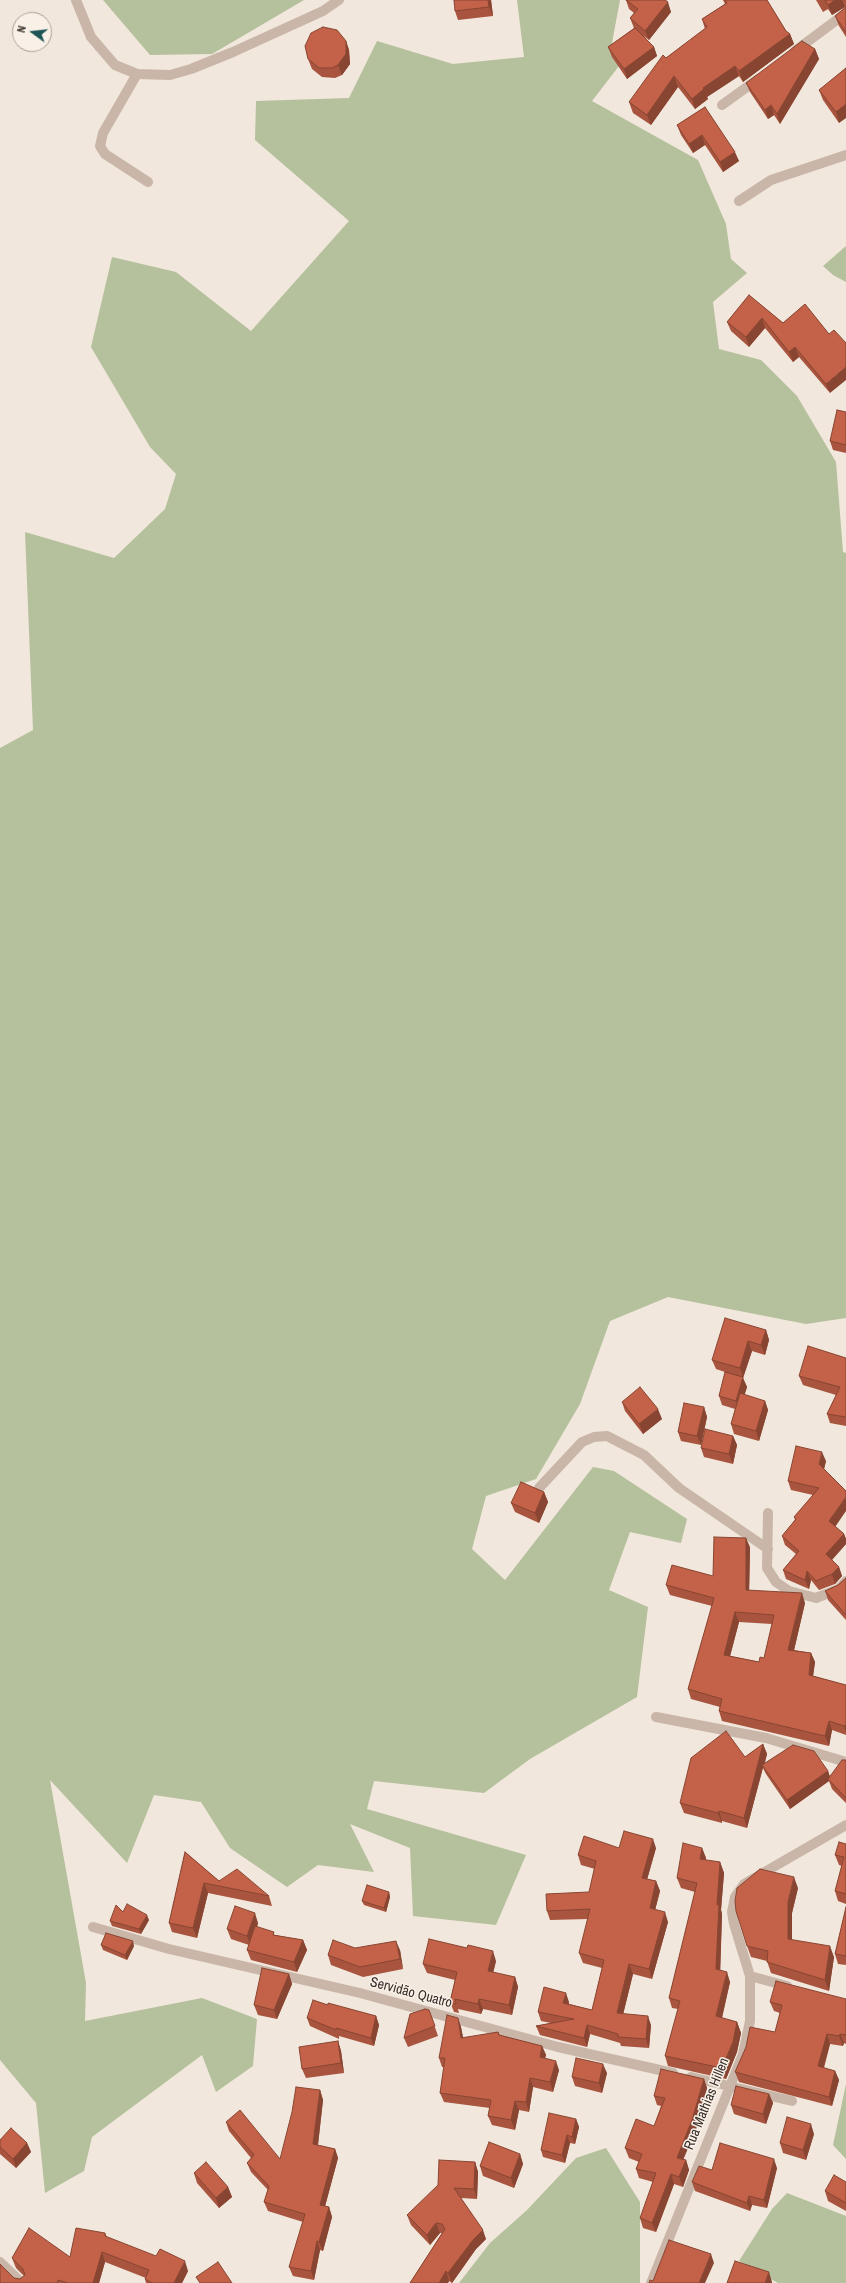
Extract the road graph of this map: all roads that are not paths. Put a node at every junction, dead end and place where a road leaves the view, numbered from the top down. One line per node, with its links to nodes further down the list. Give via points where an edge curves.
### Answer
1 (76, 0): 6 (street, via 91,37 116,65)
2 (339, 0): 6 (street, via 298,23 191,69 170,75)
3 (846, 13): 4 (street)
4 (784, 59)
5 (765, 73): 7 (street)
6 (137, 74): 9 (street, via 103,133 100,146 105,154)
7 (722, 105)
8 (846, 155): 10 (street, via 771,180)
9 (148, 182)
10 (739, 201)
11 (539, 1488): 13 (street, via 582,1442 594,1437 607,1436 644,1455 679,1488)
12 (768, 1513): 13 (street)
13 (768, 1549): 14 (street, via 767,1568 776,1582 789,1591 816,1598 839,1589)
14 (846, 1581)
15 (656, 1717): 16 (street, via 766,1738)
16 (846, 1762)
17 (846, 1825): 19 (street, Rua Mathias Hillen, via 744,1884 735,1897 732,1912 734,1924)
18 (93, 1927): 21 (street, Servidão Quatro, via 170,1949 360,1993 558,2047)
19 (750, 1976): 20 (street); 21 (street, Rua Mathias Hillen, via 750,2021 743,2054)
20 (794, 1988)
21 (730, 2086): 22 (street, Servidão Quatro); 25 (street, Rua Mathias Hillen)
22 (792, 2101)
23 (0, 2262): 24 (street)
24 (22, 2283)
25 (651, 2283)

